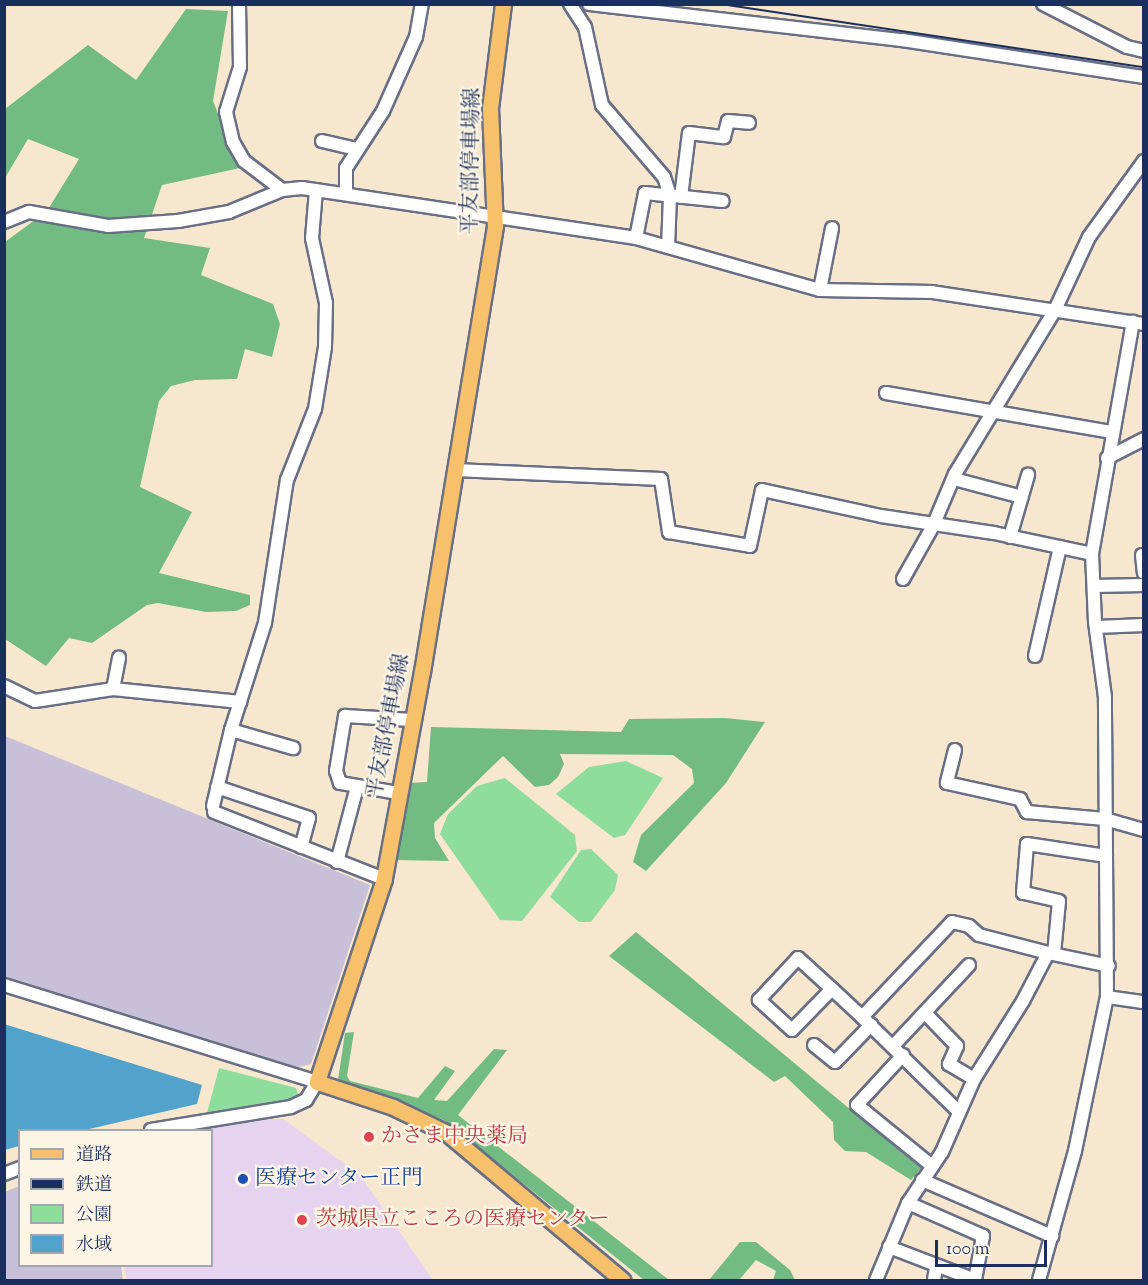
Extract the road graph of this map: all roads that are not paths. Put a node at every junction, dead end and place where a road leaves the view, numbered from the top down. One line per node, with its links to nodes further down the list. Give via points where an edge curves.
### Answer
1 (239, 4): 13 (street, via 240,67 226,112 233,142 244,161)
2 (422, 4): 11 (street, via 416,37 384,111)
3 (503, 4): 18 (main road, 平友部停車場線, via 490,108)
4 (570, 4): 16 (street, via 585,27 602,105 664,177)
5 (590, 4): 8 (street, via 902,40)
6 (1043, 4): 7 (street, via 1127,47)
7 (1143, 51)
8 (1143, 76)
9 (749, 123): 16 (street, via 728,121 724,137 689,133)
10 (322, 141): 11 (street)
11 (358, 149): 15 (street, via 346,168)
12 (1143, 161): 24 (street, via 1089,237)
13 (282, 190): 14 (street); 19 (street, via 230,212 178,221 108,225 29,212)
14 (316, 190): 15 (street); 50 (street, via 312,238 325,288 325,347 315,409 287,480 265,623)
15 (346, 193): 18 (street)
16 (675, 196): 17 (street); 21 (street, via 645,193); 22 (street)
17 (723, 201)
18 (495, 216): 21 (street); 31 (main road, 平友部停車場線)
19 (4, 222)
20 (832, 228): 23 (street)
21 (636, 238): 22 (street)
22 (668, 247): 23 (street)
23 (820, 290): 24 (street, via 932,292)
24 (1055, 310): 25 (street); 27 (street)
25 (1138, 323): 28 (street)
26 (886, 393): 27 (street)
27 (997, 410): 28 (street); 33 (street)
28 (1111, 432): 30 (street)
29 (1143, 439): 30 (street)
30 (1107, 458): 38 (street)
31 (455, 470): 35 (street, via 661,479 669,532 750,546 762,490); 51 (main road, 平友部停車場線)
32 (1028, 475): 34 (street)
33 (954, 479): 34 (street); 35 (street)
34 (1022, 497): 36 (street)
35 (933, 526): 36 (street); 41 (street)
36 (1010, 537): 37 (street)
37 (1060, 547): 38 (street); 46 (street)
38 (1092, 554): 43 (street)
39 (1143, 555): 40 (street)
40 (1143, 573)
41 (903, 579)
42 (1143, 585): 43 (street)
43 (1094, 586): 45 (street)
44 (1143, 625): 45 (street)
45 (1096, 627): 58 (street, via 1105,697)
46 (1035, 656)
47 (119, 658): 49 (street)
48 (4, 686): 49 (street, via 35,701)
49 (113, 690): 50 (street)
50 (240, 702): 52 (street)
51 (412, 720): 56 (street, via 345,716 336,771 340,783); 57 (main road, 平友部停車場線)
52 (231, 730): 53 (street); 55 (street)
53 (293, 748)
54 (955, 750): 58 (street, via 947,783 1020,799 1027,812)
55 (217, 787): 60 (street, via 214,809); 60 (street, via 309,818)
56 (357, 787): 57 (street); 62 (street)
57 (398, 794): 63 (main road, 平友部停車場線)
58 (1106, 819): 59 (street); 61 (street)
59 (1143, 830)
60 (301, 847): 62 (street)
61 (1107, 856): 64 (street, via 1027,844 1023,893 1059,901); 66 (street)
62 (337, 862): 63 (street)
63 (384, 879): 77 (main road, 平友部停車場線)
64 (1051, 954): 66 (street); 72 (street, via 979,935 969,926 952,922); 76 (street)
65 (969, 965): 71 (street)
66 (1109, 966): 69 (street)
67 (4, 985): 77 (street)
68 (832, 989): 68 (street, via 798,958 759,1000 792,1030); 72 (street)
69 (1107, 997): 70 (street); 83 (street)
70 (1143, 1002)
71 (925, 1013): 74 (street); 76 (street, via 957,1046 949,1064)
72 (867, 1021): 73 (street, via 835,1062); 74 (street)
73 (814, 1045)
74 (893, 1046): 75 (street)
75 (903, 1055): 78 (street); 80 (street, via 857,1105)
76 (974, 1079): 78 (street)
77 (317, 1082): 79 (street, via 306,1100 291,1107); 87 (main road, via 401,1110 447,1133)
78 (959, 1112): 80 (street)
79 (163, 1129)
80 (932, 1166): 81 (street)
81 (922, 1180): 82 (street); 83 (street)
82 (908, 1203): 84 (street); 86 (street, via 983,1236)
83 (1052, 1236): 90 (street)
84 (890, 1247): 85 (street); 88 (street)
85 (936, 1267): 86 (street); 89 (street)
86 (975, 1280)
87 (622, 1281)
88 (876, 1281)
89 (934, 1281)
90 (1039, 1281)

